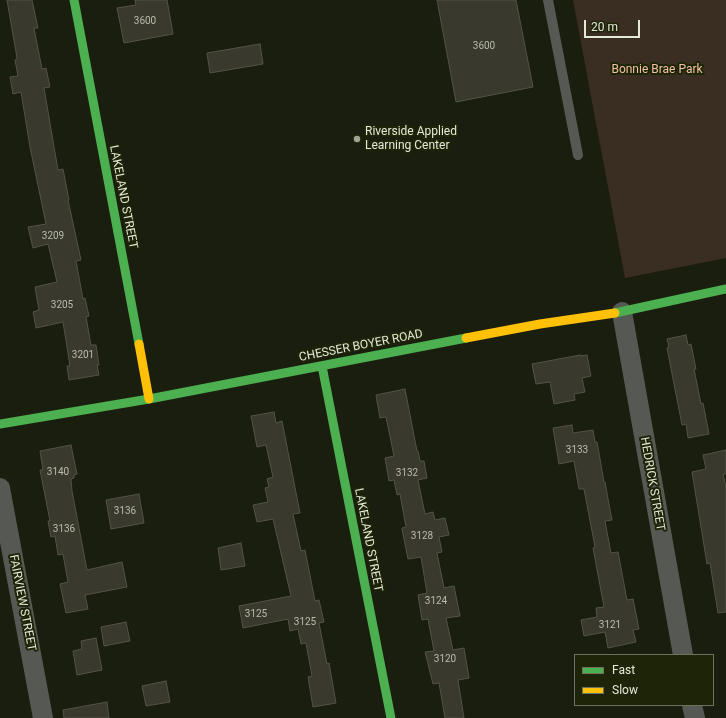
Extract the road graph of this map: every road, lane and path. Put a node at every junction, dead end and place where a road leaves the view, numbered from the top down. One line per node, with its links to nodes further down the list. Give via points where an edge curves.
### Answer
1 (74, 0): 7 (street, LAKELAND STREET)
2 (548, 0): 3 (lane)
3 (578, 155)
4 (726, 289): 5 (street, CHESSER BOYER ROAD)
5 (622, 312): 6 (street, CHESSER BOYER ROAD, via 540,324); 10 (street, HEDRICK STREET)
6 (322, 366): 7 (street, CHESSER BOYER ROAD); 13 (street, LAKELAND STREET)
7 (149, 399): 8 (street, CHESSER BOYER ROAD)
8 (0, 424)
9 (0, 488): 12 (street, FAIRVIEW STREET)
10 (683, 654)
11 (692, 706): 14 (street)
12 (43, 718)
13 (391, 718)
14 (695, 718)

